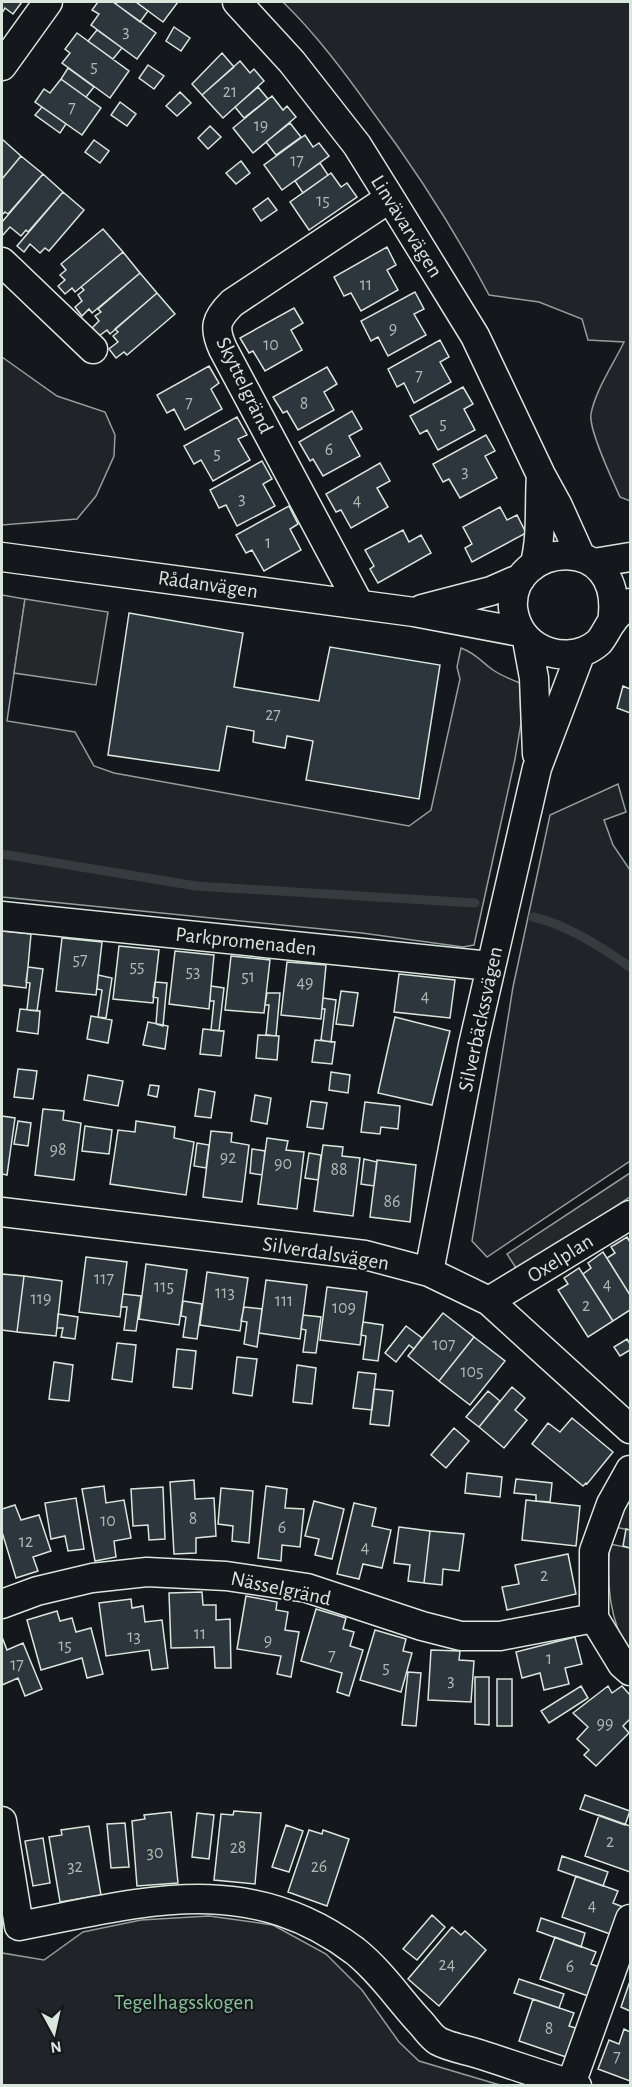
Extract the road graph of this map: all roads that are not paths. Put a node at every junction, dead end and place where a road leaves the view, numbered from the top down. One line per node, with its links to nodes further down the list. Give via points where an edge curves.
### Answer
1 (48, 2): 3 (street)
2 (237, 2): 4 (street, Linvävarvägen, via 292,62 357,145)
3 (2, 66)
4 (390, 198): 7 (street, Linvävarvägen, via 475,336); 12 (street, Skyttelgränd, via 232,303 217,323 223,349)
5 (2, 262): 6 (street)
6 (93, 349)
7 (541, 475): 10 (street, Linvävarvägen); 11 (street, via 540,543)
8 (630, 556): 10 (street, Rådanvägen)
9 (2, 557): 12 (street, Rådanvägen)
10 (588, 560): 11 (street, Rådanvägen, via 564,554 551,556); 14 (street, via 608,580 614,604)
11 (528, 571): 13 (street, Rådanvägen, via 491,591); 15 (street, via 515,591 513,608)
12 (360, 604): 13 (street, Rådanvägen)
13 (414, 612): 15 (street, Rådanvägen)
14 (621, 612): 16 (street, via 596,644)
15 (524, 636): 16 (street, Rådanvägen, via 546,652 564,656); 17 (street, Silverbäckssvägen, via 534,678)
16 (581, 652): 17 (street, Silverbäckssvägen)
17 (537, 768): 19 (street, Silverbäckssvägen)
18 (2, 916): 19 (street, Parkpromenaden)
19 (490, 966): 22 (street, Silverbäckssvägen)
20 (2, 1212): 22 (street, Silverdalsvägen, via 365,1255)
21 (630, 1215): 23 (street, Oxelplan)
22 (429, 1272): 23 (street, Silverdalsvägen)
23 (489, 1302): 24 (street, Silverdalsvägen)
24 (630, 1429)
25 (630, 1470): 27 (street, via 611,1504 594,1551)
26 (2, 1604): 27 (street, Nässelgränd, via 92,1578 147,1572 226,1575 307,1588 461,1636 500,1636)
27 (594, 1618): 28 (street)
28 (630, 1671)
29 (2, 1821): 31 (street, via 18,1926 162,1900 236,1900 278,1910 319,1928 355,1952 382,1976 437,2040)
30 (630, 1919): 31 (street)
31 (574, 2085)

